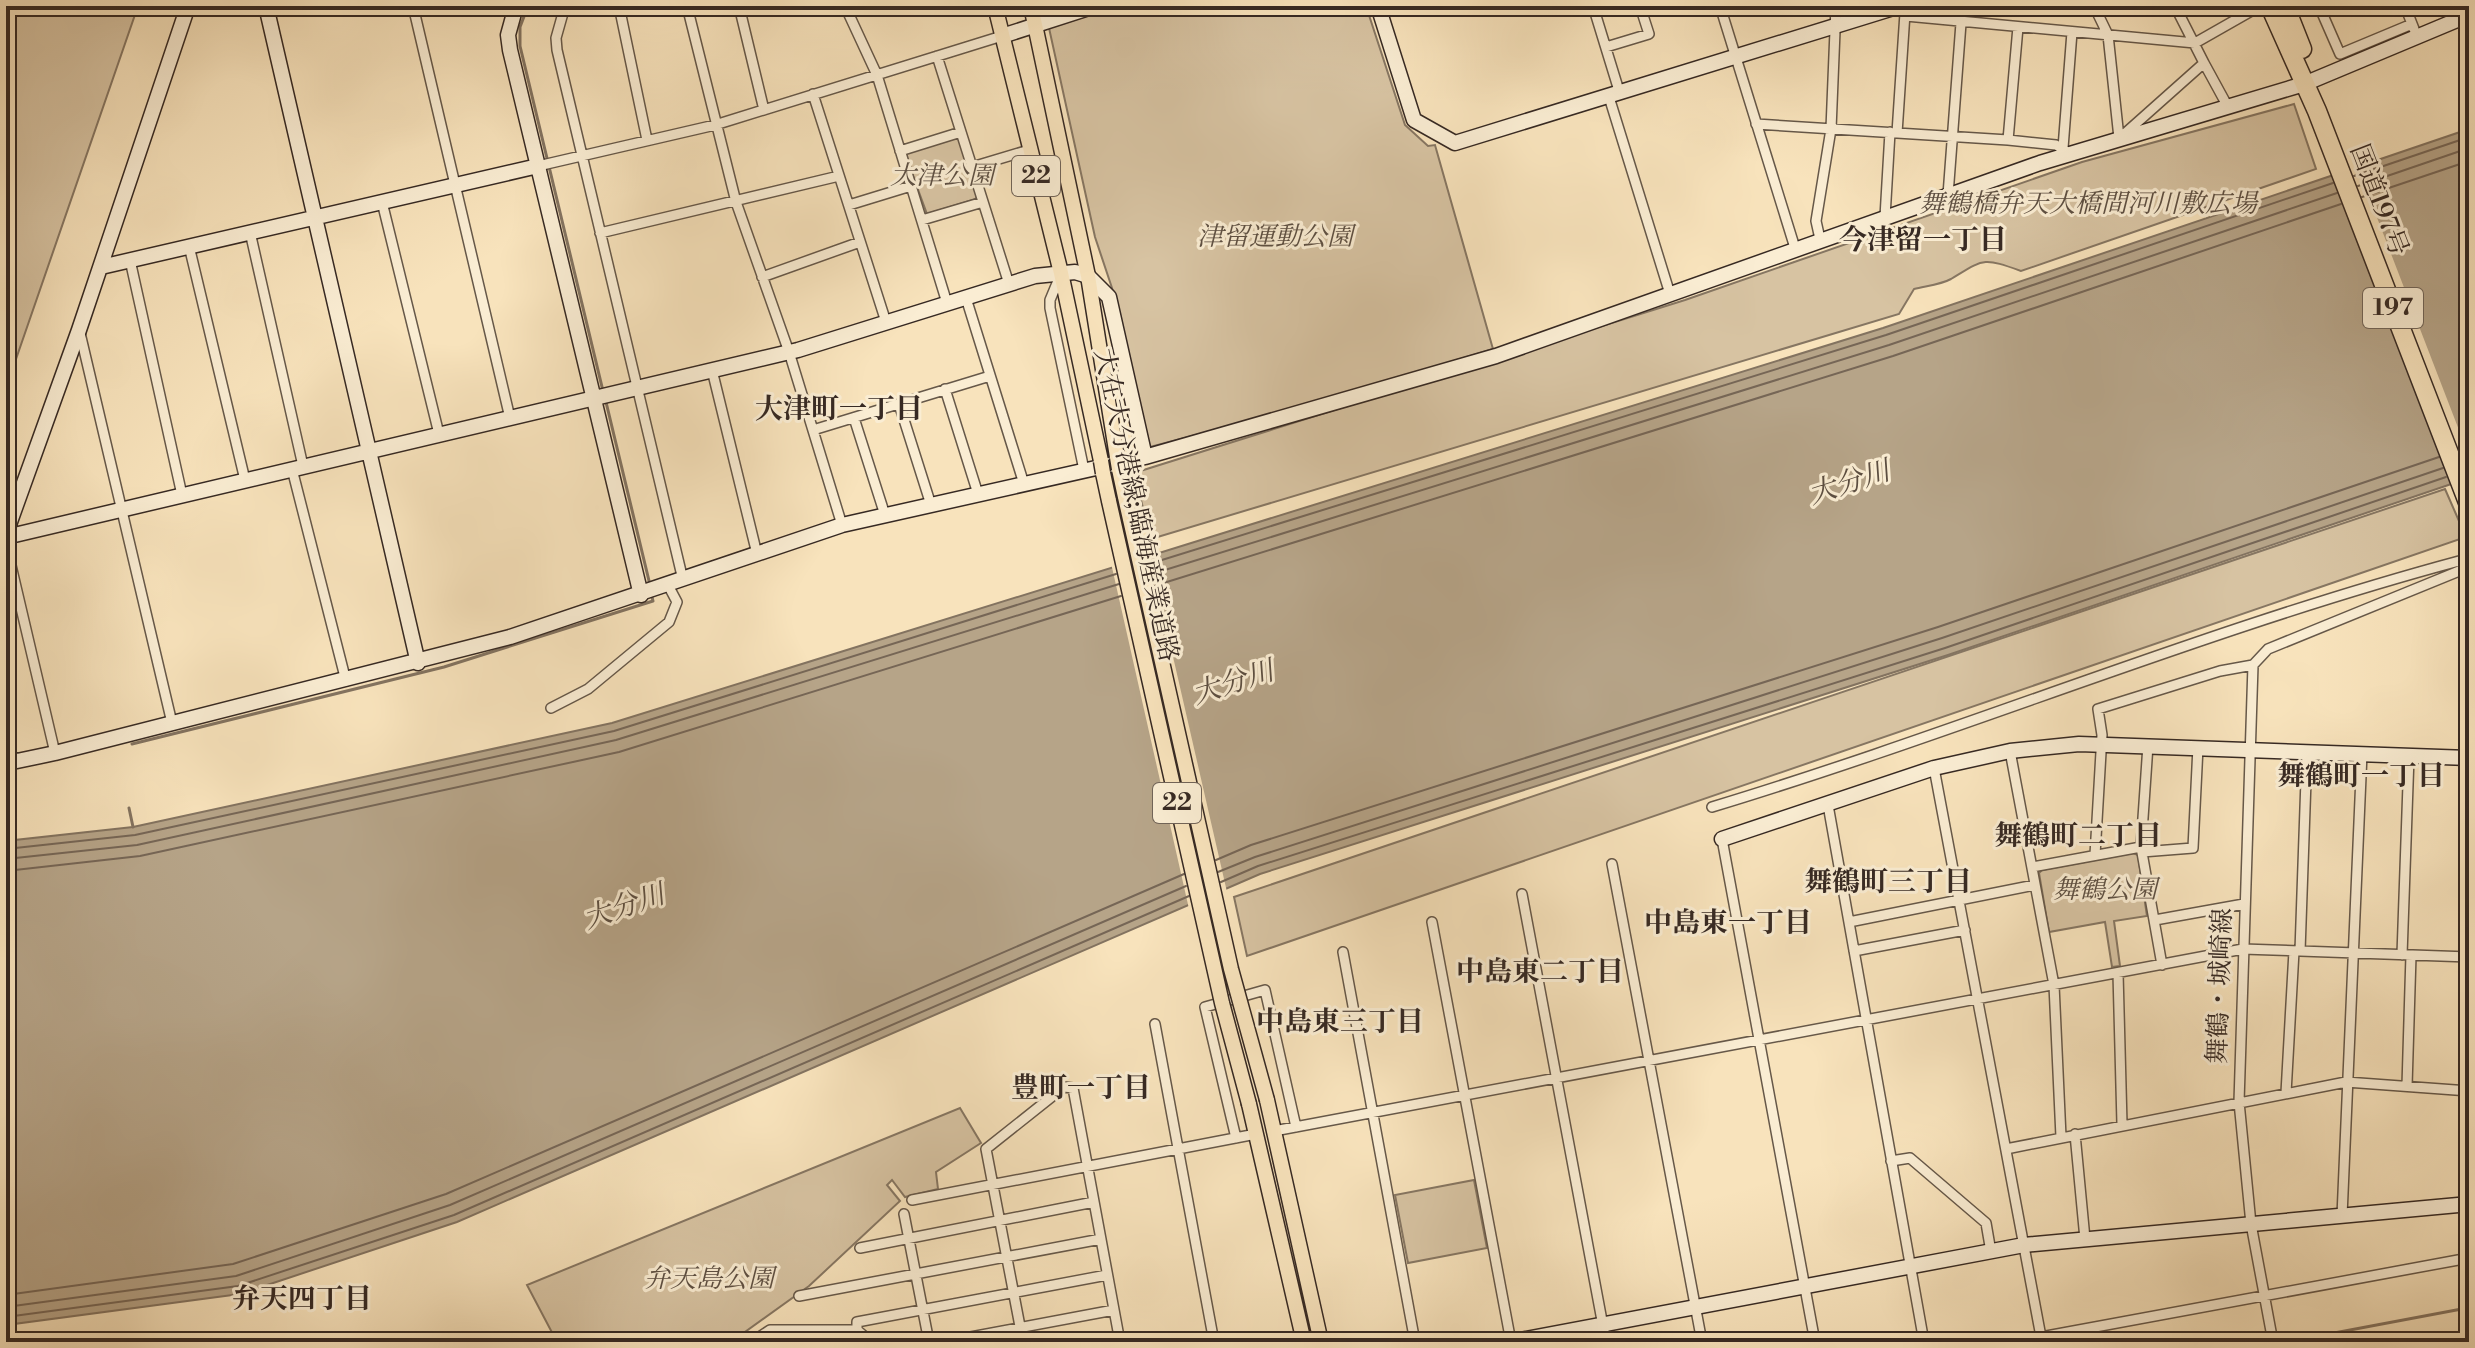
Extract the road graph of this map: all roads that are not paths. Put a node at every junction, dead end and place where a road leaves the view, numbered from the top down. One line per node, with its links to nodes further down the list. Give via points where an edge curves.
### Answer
1 (188, 6): 80 (street)
2 (266, 6): 70 (street)
3 (413, 6): 63 (street)
4 (516, 6): 60 (street, via 508,35)
5 (565, 6): 59 (street, via 557,50)
6 (619, 6): 54 (street)
7 (687, 6): 48 (street)
8 (739, 6): 45 (street)
9 (845, 6): 40 (street)
10 (995, 6): 34 (main road, 大在大分港線;臨海産業道路 / 22)
11 (1031, 6): 28 (main road, 大在大分港線;臨海産業道路 / 22)
12 (1095, 6): 28 (street)
13 (1378, 6): 43 (street, via 1412,116 1451,143)
14 (1593, 6): 36 (street)
15 (1640, 6): 36 (street, via 1649,34)
16 (1720, 6): 38 (street)
17 (1836, 6): 29 (street)
18 (2094, 6): 33 (street)
19 (2175, 6): 35 (street)
20 (2260, 6): 35 (street)
21 (2270, 6): 41 (highway, 国道197号 / 197)
22 (2285, 6): 41 (highway, 国道197号 / 197)
23 (2319, 6): 31 (street, via 2340,54)
24 (2405, 6): 31 (street)
25 (1903, 9): 27 (street); 29 (street); 51 (street)
26 (2469, 15): 31 (street)
27 (1961, 23): 30 (street); 52 (street)
28 (1035, 25): 34 (street); 82 (main road, 大在大分港線;臨海産業道路 / 22)
29 (1834, 27): 38 (street); 49 (street)
30 (2018, 27): 32 (street); 55 (street)
31 (2415, 31): 41 (street)
32 (2072, 32): 33 (street); 57 (street)
33 (2108, 35): 35 (street); 53 (street)
34 (1002, 36): 37 (street); 56 (main road, 大在大分港線;臨海産業道路 / 22)
35 (2195, 43): 39 (street)
36 (1606, 47): 43 (street)
37 (937, 56): 40 (street); 50 (street)
38 (1736, 58): 43 (street); 47 (street)
39 (2204, 63): 44 (street); 53 (street)
40 (877, 75): 42 (street); 58 (street)
41 (2309, 82): 44 (street); 46 (highway, 国道197号 / 197)
42 (813, 94): 45 (street); 62 (street)
43 (1615, 95): 85 (street)
44 (2228, 107): 53 (street)
45 (764, 110): 48 (street)
46 (2321, 110): 105 (highway, 国道197号 / 197); 111 (highway, 国道197号 / 197)
47 (1756, 124): 49 (street); 78 (street)
48 (715, 125): 54 (street); 67 (street)
49 (1831, 129): 51 (street); 75 (street, via 1816,221)
50 (961, 132): 58 (street); 61 (street)
51 (1894, 132): 52 (street); 71 (street)
52 (1953, 136): 55 (street); 65 (street)
53 (2119, 138): 57 (street)
54 (647, 140): 59 (street)
55 (2008, 140): 57 (street)
56 (1029, 150): 61 (street); 81 (main road, 大在大分港線;臨海産業道路 / 22)
57 (2066, 150): 65 (street)
58 (900, 151): 64 (street)
59 (582, 155): 60 (street); 74 (street)
60 (545, 164): 63 (street); 95 (street)
61 (972, 167): 68 (street)
62 (839, 176): 67 (street); 69 (street)
63 (455, 185): 66 (street); 97 (street)
64 (911, 186): 69 (street); 72 (street)
65 (1948, 195): 71 (street)
66 (382, 202): 70 (street); 100 (street)
67 (736, 202): 74 (street); 83 (street)
68 (983, 202): 72 (street); 84 (street)
69 (849, 205): 76 (street)
70 (314, 217): 73 (street); 101 (street)
71 (1885, 217): 75 (street)
72 (922, 220): 87 (street)
73 (250, 232): 77 (street); 103 (street)
74 (600, 233): 93 (street)
75 (1820, 239): 78 (street)
76 (860, 242): 83 (street); 88 (street)
77 (189, 246): 79 (street); 106 (street)
78 (1795, 248): 85 (street)
79 (130, 260): 80 (street); 109 (street)
80 (101, 267): 89 (street)
81 (1061, 273): 82 (street); 84 (street); 104 (street, via 1050,308); 179 (main road, 大在大分港線;臨海産業道路 / 22, bridge, via 1222,1003)
82 (1088, 276): 102 (street, via 1109,297); 178 (main road, 大在大分港線;臨海産業道路 / 22, bridge, via 1125,497 1229,961)
83 (762, 277): 90 (street)
84 (1009, 284): 86 (street)
85 (1670, 294): 102 (street, via 1496,356)
86 (966, 298): 87 (street); 92 (street)
87 (947, 303): 88 (street)
88 (886, 322): 90 (street)
89 (79, 330): 112 (street); 115 (street)
90 (789, 352): 91 (street); 99 (street)
91 (712, 370): 93 (street); 117 (street)
92 (990, 376): 94 (street); 107 (street)
93 (637, 388): 95 (street); 119 (street)
94 (945, 389): 96 (street); 108 (street)
95 (601, 396): 97 (street); 120 (street)
96 (899, 404): 98 (street); 110 (street)
97 (510, 418): 100 (street)
98 (854, 418): 99 (street); 113 (street)
99 (813, 430): 114 (street)
100 (439, 434): 101 (street)
101 (369, 451): 103 (street); 121 (street)
102 (1145, 457): 104 (street)
103 (298, 468): 106 (street); 123 (street)
104 (1084, 470): 107 (street)
105 (2469, 476)
106 (245, 480): 109 (street)
107 (1024, 484): 108 (street)
108 (978, 494): 110 (street)
109 (182, 495): 112 (street)
110 (931, 505): 113 (street)
111 (2469, 505)
112 (122, 509): 115 (street); 125 (street)
113 (885, 515): 114 (street)
114 (842, 525): 117 (street)
115 (6, 535)
116 (6, 544): 132 (street)
117 (757, 554): 119 (street)
118 (2467, 568): 122 (street, via 2268,649); 139 (street, via 2459,561 2230,631)
119 (683, 580): 120 (street)
120 (652, 591): 121 (street); 124 (street, via 677,602 669,622 588,689)
121 (418, 663): 123 (street)
122 (2253, 665): 126 (street, via 2098,709); 129 (street, 舞鶴・城崎線)
123 (346, 681): 125 (street)
124 (551, 708)
125 (172, 723): 132 (street)
126 (2102, 744): 127 (street); 130 (street); 142 (street)
127 (2148, 745): 128 (street); 141 (street)
128 (2198, 747): 129 (street); 141 (street, via 2193,848)
129 (2249, 748): 131 (street); 148 (street, 舞鶴・城崎線)
130 (2010, 751): 137 (street); 144 (street)
131 (2307, 751): 133 (street); 155 (street)
132 (55, 753): 135 (street, via 17,761)
133 (2362, 753): 134 (street); 157 (street)
134 (2409, 756): 136 (street); 158 (street)
135 (6, 758)
136 (2469, 758)
137 (1934, 768): 138 (street); 147 (street)
138 (1828, 805): 140 (street); 151 (street)
139 (1712, 807)
140 (1722, 839): 166 (street)
141 (2142, 849): 142 (street); 149 (street)
142 (2095, 855): 144 (street)
143 (1612, 864): 167 (street)
144 (2032, 867): 145 (street)
145 (2035, 885): 147 (street); 162 (street)
146 (1522, 894): 168 (street)
147 (1959, 900): 151 (street); 152 (street)
148 (2244, 904): 149 (street); 153 (street, 舞鶴・城崎線)
149 (2155, 920): 160 (street)
150 (1432, 922): 173 (street)
151 (1849, 922): 154 (street)
152 (1965, 930): 154 (street); 163 (street)
153 (2243, 949): 155 (street); 160 (street); 174 (street, 舞鶴・城崎線)
154 (1854, 951): 164 (street)
155 (2297, 951): 157 (street); 172 (street)
156 (1343, 952): 175 (street)
157 (2352, 953): 158 (street); 169 (street)
158 (2406, 955): 159 (street); 170 (street)
159 (2469, 957)
160 (2162, 965): 161 (street)
161 (2118, 973): 162 (street); 176 (street)
162 (2054, 985): 163 (street); 181 (street)
163 (1978, 1000): 164 (street); 184 (street)
164 (1867, 1021): 166 (street); 185 (street)
165 (1155, 1024): 183 (street)
166 (1759, 1041): 167 (street); 206 (street)
167 (1649, 1062): 168 (street); 210 (street)
168 (1557, 1079): 173 (street); 213 (street)
169 (2346, 1082): 170 (street); 172 (street); 192 (street)
170 (2407, 1086): 171 (street)
171 (2469, 1091)
172 (2286, 1093): 174 (street)
173 (1465, 1096): 175 (street); 228 (street)
174 (2239, 1102): 176 (street); 194 (street, 舞鶴・城崎線)
175 (1373, 1114): 177 (street); 227 (street)
176 (2122, 1124): 180 (street)
177 (1296, 1127): 178 (street); 182 (street, via 1265,990 1205,1007)
178 (1274, 1131): 226 (main road, 大在大分港線;臨海産業道路 / 22)
179 (1256, 1134): 182 (street); 225 (main road, 大在大分港線;臨海産業道路 / 22)
180 (2075, 1134): 181 (street); 197 (street)
181 (2061, 1137): 184 (street)
182 (1236, 1138): 183 (street)
183 (1178, 1149): 186 (street); 224 (street)
184 (2006, 1149): 198 (street)
185 (1891, 1161): 200 (street, via 1910,1158 1986,1223); 203 (street)
186 (1087, 1166): 187 (street); 187 (street, via 1073,1088 1064,1087 986,1149); 189 (street)
187 (993, 1185): 188 (street); 193 (street)
188 (912, 1200)
189 (1094, 1202): 193 (street); 196 (street)
190 (2469, 1204): 192 (street)
191 (904, 1214): 195 (street)
192 (2342, 1216): 194 (street)
193 (1000, 1223): 195 (street); 201 (street)
194 (2251, 1224): 197 (street); 209 (street, 舞鶴・城崎線)
195 (909, 1238): 199 (street); 204 (street)
196 (1101, 1239): 201 (street); 205 (street)
197 (2085, 1239): 198 (street)
198 (2024, 1245): 200 (street); 216 (street)
199 (860, 1248)
200 (1991, 1252): 203 (street)
201 (1006, 1257): 204 (street); 207 (street)
202 (2469, 1258): 209 (street)
203 (1910, 1267): 206 (street); 232 (street)
204 (917, 1274): 208 (street); 211 (street)
205 (1107, 1275): 207 (street); 212 (street)
206 (1805, 1287): 210 (street); 231 (street)
207 (1013, 1293): 211 (street); 214 (street)
208 (799, 1296)
209 (2265, 1296): 216 (street); 233 (street, 舞鶴・城崎線)
210 (1695, 1307): 213 (street); 230 (street)
211 (923, 1310): 215 (street, via 857,1322); 220 (street)
212 (1114, 1310): 214 (street); 223 (street)
213 (1602, 1325): 228 (street); 229 (street)
214 (1020, 1328): 221 (street); 222 (street)
215 (857, 1330): 217 (street, via 770,1330 758,1338); 218 (street); 219 (street)
216 (2042, 1339)
217 (760, 1342)
218 (858, 1342)
219 (871, 1342)
220 (929, 1342)
221 (944, 1342)
222 (1023, 1342)
223 (1120, 1342)
224 (1214, 1342)
225 (1304, 1342)
226 (1321, 1342)
227 (1415, 1342)
228 (1510, 1342)
229 (1606, 1342)
230 (1702, 1342)
231 (1815, 1342)
232 (1924, 1342)
233 (2273, 1342)

